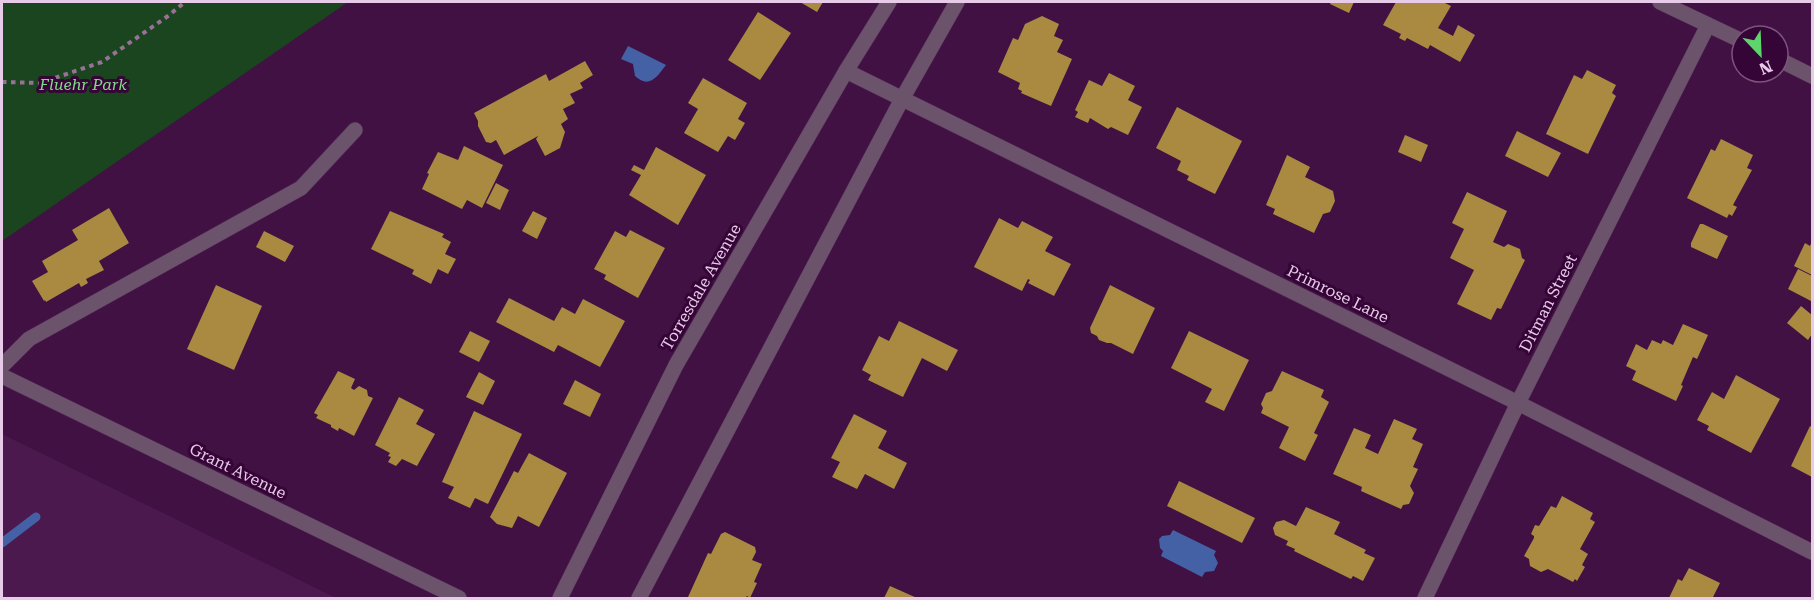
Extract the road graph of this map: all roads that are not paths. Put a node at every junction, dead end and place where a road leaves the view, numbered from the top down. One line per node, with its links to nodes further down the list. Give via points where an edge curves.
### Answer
1 (889, 2): 7 (street, Torresdale Avenue)
2 (957, 2): 9 (street)
3 (1660, 2): 4 (street)
4 (1708, 25): 5 (street); 13 (street, Ditman Street)
5 (1730, 35)
6 (1790, 65): 8 (street)
7 (846, 71): 9 (street, Primrose Lane); 16 (street, Torresdale Avenue, via 676,365)
8 (1812, 76)
9 (902, 99): 13 (street, Primrose Lane); 17 (street)
10 (355, 130): 11 (street, via 302,188 29,339)
11 (2, 366)
12 (2, 376): 15 (street, Grant Avenue)
13 (1518, 403): 14 (street, Primrose Lane); 18 (street, Ditman Street)
14 (1812, 552)
15 (457, 598)
16 (560, 598)
17 (639, 598)
18 (1425, 598)

